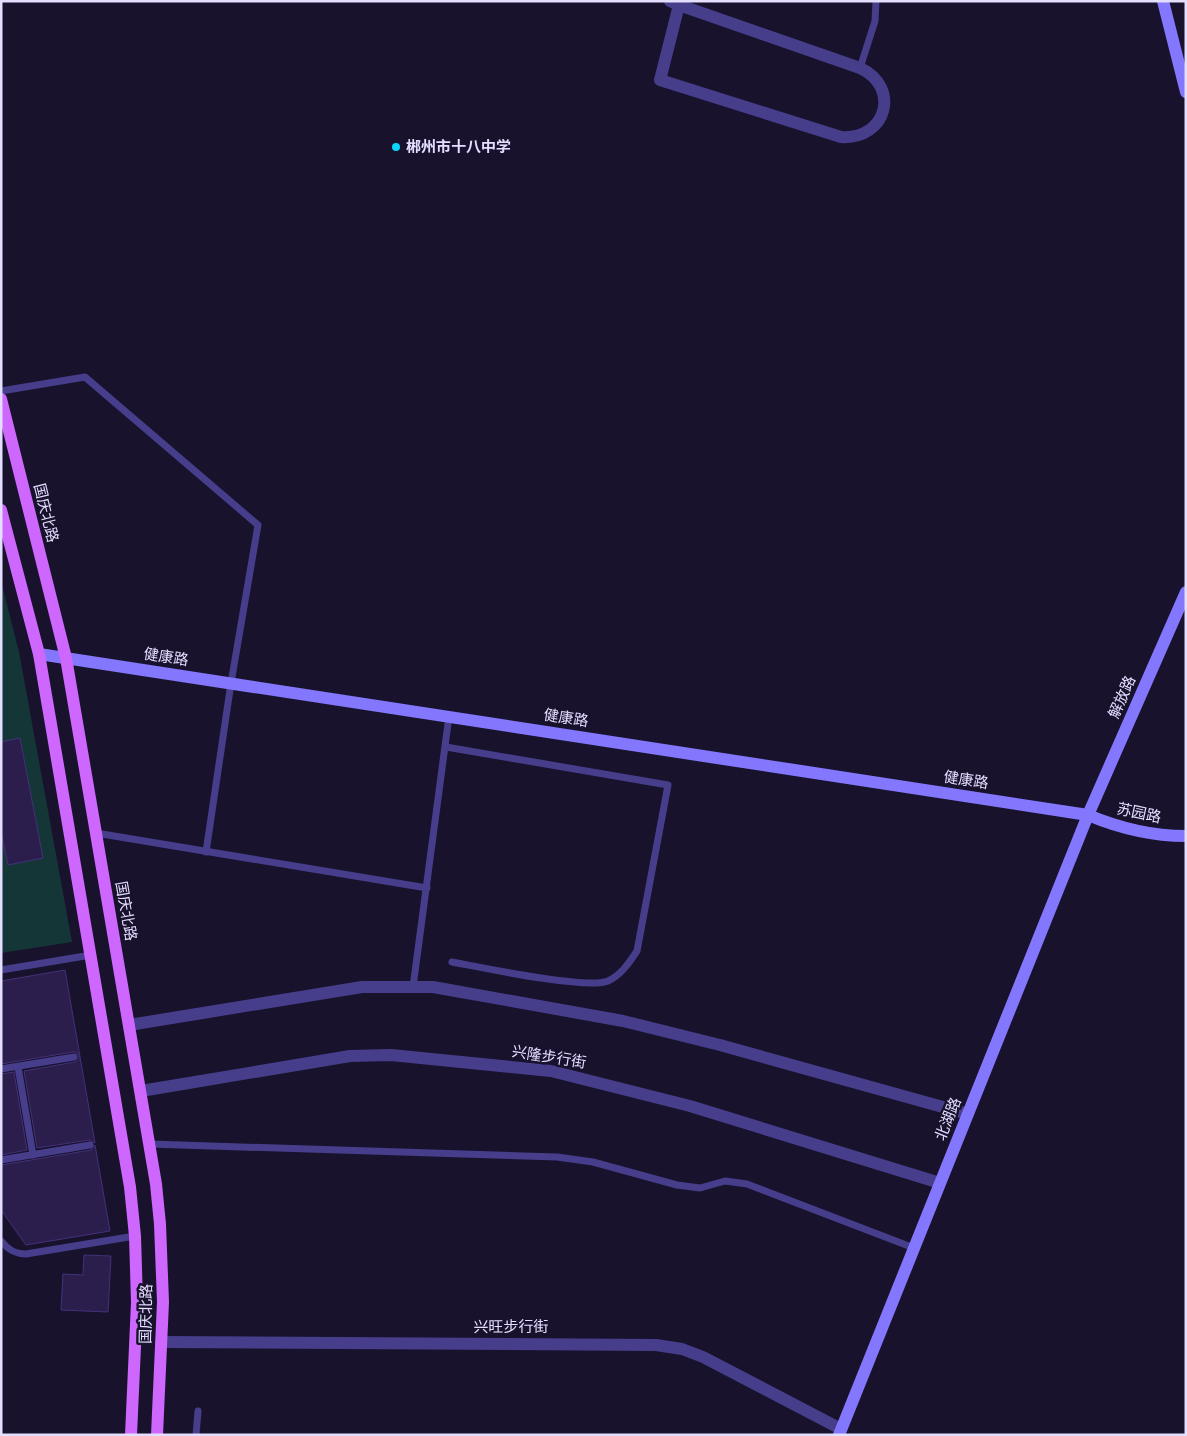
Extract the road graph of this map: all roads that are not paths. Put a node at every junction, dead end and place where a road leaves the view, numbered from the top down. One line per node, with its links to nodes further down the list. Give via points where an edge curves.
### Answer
1 (876, 1): 4 (lane, via 875,21)
2 (1163, 1): 5 (street)
3 (676, 2): 4 (street); 4 (street, via 660,80 849,137 872,129 884,110 882,88 873,76)
4 (860, 68)
5 (1186, 92)
6 (1, 391): 12 (lane, via 85,377 258,526)
7 (1, 400): 11 (main road, 国庆北路)
8 (1, 510): 10 (main road, 国庆北路)
9 (1186, 592): 15 (street, 解放路)
10 (39, 654): 11 (street, 健康路); 20 (main road, 国庆北路)
11 (66, 658): 12 (street, 健康路); 16 (main road, 国庆北路)
12 (231, 683): 13 (street, 健康路); 18 (lane)
13 (449, 716): 14 (lane); 15 (street, 健康路)
14 (446, 747): 19 (lane); 21 (lane, via 668,784 637,951 624,970 606,981 578,983)
15 (1088, 815): 17 (street, 苏园路, via 1131,830); 29 (street, 北湖路)
16 (96, 833): 18 (lane); 24 (main road, 国庆北路)
17 (1186, 836)
18 (206, 852): 19 (lane)
19 (427, 888): 23 (lane)
20 (91, 955): 22 (lane); 35 (main road, 国庆北路, via 130,1187)
21 (452, 962)
22 (1, 970)
23 (414, 987): 24 (street, via 362,988); 29 (street, via 433,987 632,1023)
24 (129, 1026): 28 (main road, 国庆北路)
25 (74, 1057): 26 (lane)
26 (18, 1067): 27 (lane); 32 (lane)
27 (1, 1069)
28 (141, 1091): 30 (main road, 国庆北路); 34 (street, 兴隆步行街, via 350,1056 391,1055 551,1071 690,1106)
29 (968, 1114): 34 (street, 北湖路)
30 (150, 1144): 37 (lane, via 557,1157 594,1162 676,1185 700,1188 725,1181 747,1184); 38 (main road, 国庆北路, via 160,1224)
31 (90, 1145): 32 (lane)
32 (33, 1155): 33 (lane)
33 (1, 1160)
34 (940, 1182): 37 (street, 北湖路)
35 (135, 1236): 36 (lane, via 26,1254 13,1252); 41 (main road, 国庆北路, via 137,1302)
36 (1, 1241)
37 (914, 1248): 40 (street, 北湖路)
38 (161, 1342): 40 (street, 兴旺步行街, via 656,1345 682,1348); 42 (main road, 国庆北路)
39 (198, 1411): 43 (lane)
40 (840, 1432)
41 (131, 1435)
42 (157, 1435)
43 (196, 1435)

